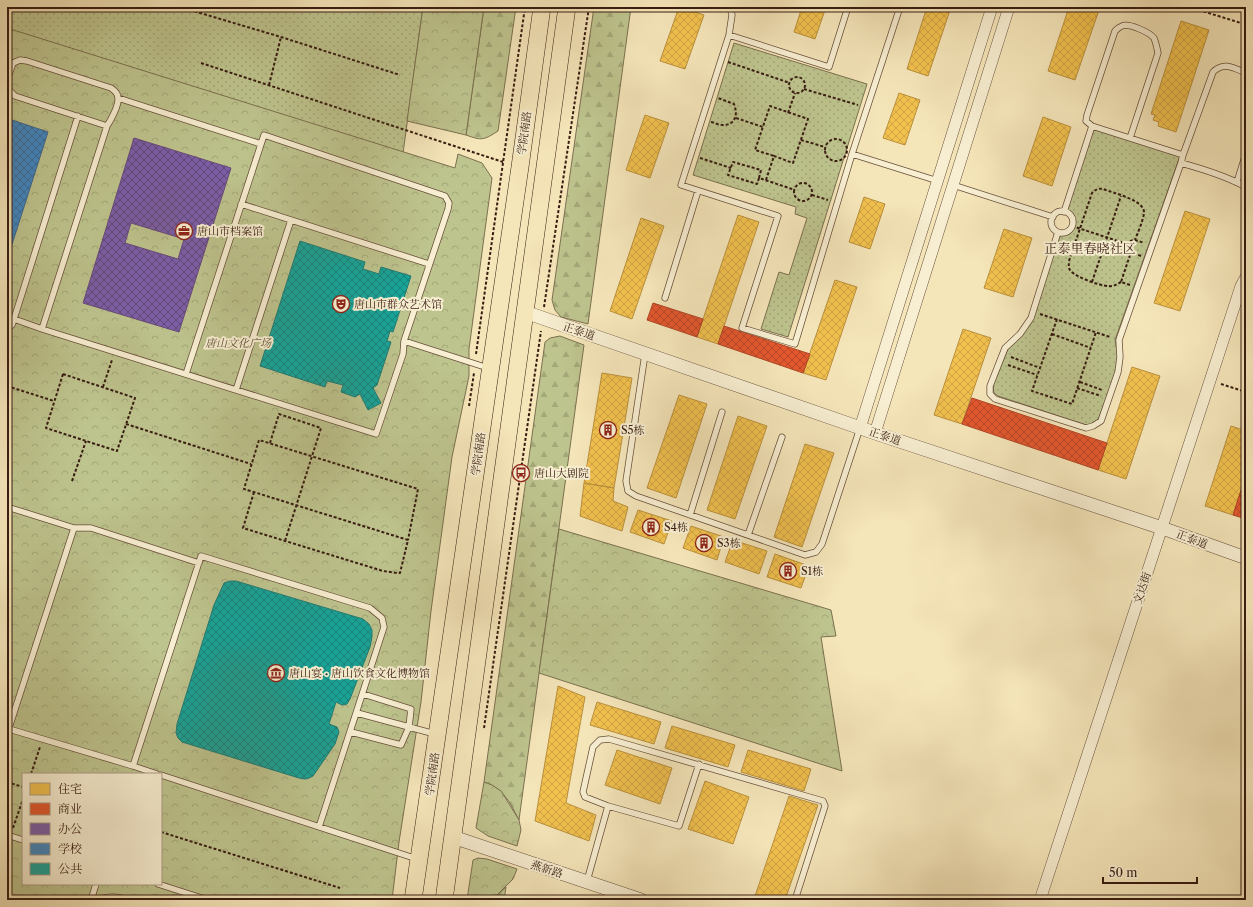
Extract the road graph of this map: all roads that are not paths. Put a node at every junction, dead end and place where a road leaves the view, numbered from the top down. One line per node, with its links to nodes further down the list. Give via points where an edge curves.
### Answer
1 (542, 7): 41 (main road, 学院南路)
2 (567, 7): 35 (main road)
3 (730, 7): 8 (lane, via 732,15)
4 (848, 7): 8 (lane, via 829,67)
5 (900, 7): 19 (lane)
6 (992, 7): 22 (street)
7 (1009, 7): 24 (street)
8 (729, 35): 26 (lane, via 681,186)
9 (1246, 73): 20 (lane, via 1231,66 1218,67 1213,72)
10 (7, 80): 12 (lane, via 13,63 20,60 28,61 111,88)
11 (7, 88): 13 (lane, via 15,96)
12 (118, 98): 14 (lane); 17 (lane)
13 (78, 116): 14 (lane); 36 (lane)
14 (108, 126): 38 (lane)
15 (1092, 126): 16 (lane); 16 (lane, via 1086,121 1086,115 1115,32 1123,25 1128,25 1154,38 1158,53); 28 (lane)
16 (1130, 138): 20 (lane)
17 (261, 144): 27 (lane); 32 (lane, via 264,135 445,196 449,203 448,209)
18 (1246, 153): 23 (lane)
19 (852, 154): 22 (lane); 26 (lane, via 795,344 742,328 778,216)
20 (1183, 155): 21 (lane)
21 (1180, 163): 23 (lane); 31 (lane, via 1119,340 1118,372 1110,396 1100,421 1086,428 995,399 990,394 990,386 1005,348 1020,334 1031,318)
22 (938, 181): 45 (street)
23 (1237, 182): 25 (lane)
24 (953, 185): 29 (lane); 46 (street)
25 (1246, 187)
26 (698, 191): 34 (lane)
27 (241, 204): 30 (lane); 42 (lane)
28 (1064, 212): 29 (lane, via 1058,212); 31 (lane, via 1069,213 1073,219 1072,226 1068,232)
29 (1052, 217): 31 (lane, via 1051,224)
30 (291, 220): 32 (lane); 43 (lane)
31 (1058, 232)
32 (429, 264): 39 (lane)
33 (1246, 277): 51 (street, 文达街)
34 (665, 298)
35 (525, 312): 40 (street, 正泰道); 69 (main road)
36 (14, 319): 37 (lane, via 12,325); 38 (lane)
37 (7, 328)
38 (42, 329): 42 (lane)
39 (404, 341): 41 (lane); 43 (lane, via 403,354 376,434)
40 (645, 353): 45 (street, 正泰道); 49 (lane, via 626,482 628,491)
41 (490, 368): 60 (main road, 学院南路)
42 (186, 374): 43 (lane)
43 (236, 390)
44 (722, 412): 49 (lane)
45 (860, 428): 46 (street, 正泰道); 52 (lane, via 822,544 816,552 805,555)
46 (875, 433): 51 (street, 正泰道)
47 (782, 437): 52 (lane)
48 (7, 507): 50 (lane)
49 (690, 515): 52 (lane)
50 (74, 528): 54 (lane, via 91,528); 58 (lane)
51 (1162, 528): 53 (street, 正泰道); 83 (street, 文达街)
52 (748, 535)
53 (1246, 558)
54 (199, 563): 55 (lane, via 201,556 370,608 382,618 384,627); 62 (lane)
55 (363, 694): 56 (lane); 57 (lane, via 411,709)
56 (357, 713): 57 (lane); 59 (lane)
57 (410, 727): 59 (lane, via 401,745); 60 (lane)
58 (8, 731): 62 (lane)
59 (350, 732): 67 (lane)
60 (437, 734): 71 (main road, 学院南路)
61 (699, 764): 66 (lane, via 679,826); 66 (lane, via 609,739 600,740 593,747 583,792 585,797); 82 (lane, via 823,801 825,806)
62 (135, 767): 63 (lane); 64 (lane)
63 (134, 773)
64 (154, 773)
65 (162, 775): 67 (lane)
66 (608, 806): 72 (lane)
67 (319, 827): 71 (lane)
68 (7, 835): 70 (lane)
69 (453, 837): 72 (street, 燕新路); 80 (main road)
70 (22, 840)
71 (419, 859): 79 (main road, 学院南路)
72 (587, 882): 81 (street, 燕新路)
73 (96, 885): 75 (lane)
74 (161, 885): 78 (lane)
75 (91, 900)
76 (97, 900): 77 (lane, via 115,896)
77 (128, 900)
78 (208, 900)
79 (413, 900)
80 (444, 900)
81 (641, 900)
82 (795, 900)
83 (1040, 900)

